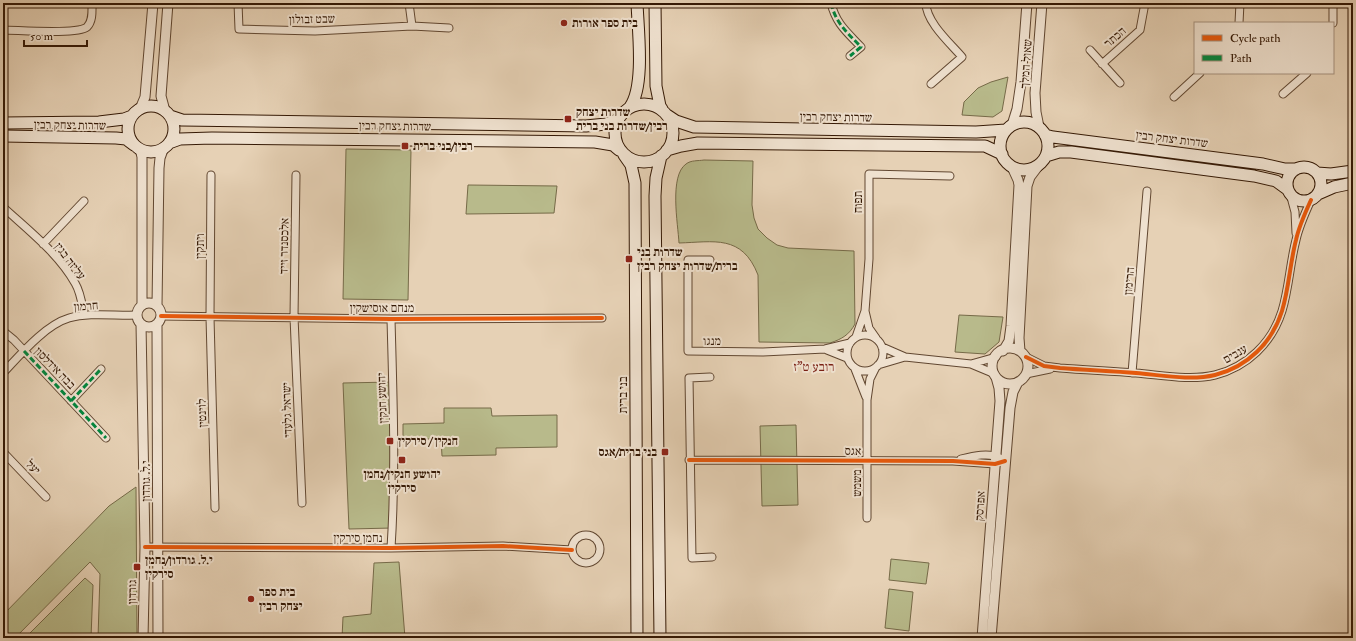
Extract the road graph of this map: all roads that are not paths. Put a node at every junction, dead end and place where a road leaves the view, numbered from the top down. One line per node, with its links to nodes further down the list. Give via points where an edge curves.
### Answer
1 (92, 3): 21 (street, via 91,22 78,30)
2 (153, 3): 32 (street, via 145,97)
3 (168, 3): 34 (street, via 162,96)
4 (238, 3): 19 (street, שבט זבולון, via 239,29 315,31)
5 (409, 3): 19 (street)
6 (637, 3): 31 (main road, via 638,89)
7 (655, 3): 33 (main road, via 656,86 660,106)
8 (831, 3): 23 (street, via 839,23 861,47)
9 (926, 3): 28 (street, via 930,18 962,57)
10 (1027, 3): 37 (street, שאול המלך, via 1017,110)
11 (1042, 3): 38 (street, שאול המלך, via 1035,93 1036,112)
12 (1144, 3): 24 (street, הכתר, via 1140,30)
13 (1240, 3): 17 (street)
14 (1291, 3): 15 (street)
15 (1313, 3)
16 (1333, 3): 18 (street)
17 (1239, 22)
18 (1333, 22)
19 (412, 26): 20 (street, שבט זבולון)
20 (449, 28)
21 (3, 30)
22 (1090, 50): 24 (street, הכתר)
23 (850, 56)
24 (1102, 64): 27 (street, הכתר)
25 (1199, 74): 30 (street)
26 (1306, 74): 29 (street)
27 (1120, 83)
28 (931, 84)
29 (1283, 94)
30 (1174, 97)
31 (630, 107): 33 (main road, via 646,103); 35 (main road, via 622,112)
32 (136, 112): 34 (main road, via 152,106); 36 (main road, שדרות יצחק רבין, via 124,119 99,122); 41 (main road, via 128,127 131,140)
33 (664, 112): 37 (main road, שדרות יצחק רבין, via 676,121 694,127 976,132); 43 (main road, via 672,124 673,133 672,142)
34 (167, 113): 35 (main road, שדרות יצחק רבין, via 182,120 586,126); 40 (main road, via 174,130)
35 (617, 120): 42 (main road, via 614,135)
36 (3, 122)
37 (1009, 127): 38 (main road, via 1026,122); 44 (main road, via 1000,141)
38 (1042, 131): 45 (main road, via 1048,142); 48 (main road, שדרות יצחק רבין)
39 (3, 136): 41 (main road, שדרות יצחק רבין, via 116,138 126,139)
40 (166, 145): 41 (main road, via 152,152); 42 (main road, שדרות יצחק רבין, via 180,139 212,138 596,142 613,145); 64 (street, via 159,168)
41 (137, 147): 63 (street, via 142,165)
42 (621, 152): 43 (main road, via 632,160 642,162 652,161); 116 (main road, בני ברית, via 631,165 635,183)
43 (664, 153): 44 (main road, via 698,143 985,146); 117 (main road, via 656,178 655,196)
44 (1002, 154): 47 (main road)
45 (1046, 156): 46 (main road); 56 (main road, via 1070,152 1254,176 1276,181)
46 (1039, 165): 47 (main road, via 1026,170); 83 (street, via 1027,186 1018,338)
47 (1012, 167): 82 (street, via 1019,185 1011,326 1009,341)
48 (1296, 169): 50 (main road, via 1309,168); 56 (main road, via 1287,179)
49 (1353, 171): 50 (main road)
50 (1317, 173): 57 (main road, via 1321,186)
51 (211, 175): 69 (street, ויתקין)
52 (296, 175): 70 (street, אלכסנדר זייד)
53 (950, 176): 65 (street, תפוח, via 869,174 869,259)
54 (1353, 183): 57 (main road, via 1334,187)
55 (1147, 192): 92 (street, הרימון)
56 (1289, 193): 57 (main road, via 1300,202); 60 (street, ענבים, via 1295,212)
57 (1314, 197): 60 (street, ענבים)
58 (84, 201): 61 (street, עליזה בגין)
59 (3, 207): 61 (street, עליזה בגין)
60 (1296, 239): 92 (street, ענבים, via 1282,310 1269,339 1256,353 1241,364 1214,375 1188,377)
61 (43, 244): 66 (street, עליזה בגין, via 75,283)
62 (710, 260): 80 (street, מנגו, via 688,260 688,351 763,352)
63 (142, 305): 64 (street, via 150,303); 67 (street)
64 (157, 306): 68 (street)
65 (865, 311): 76 (street, תפוח); 77 (street, תפוח, via 869,328)
66 (84, 315): 67 (street, חרמון); 81 (street, חרמון, via 57,324)
67 (137, 315): 73 (street)
68 (161, 316): 69 (street, מנחם אוסישקין); 74 (street)
69 (210, 317): 70 (street, מנחם אוסישקין); 107 (street, לוינטין)
70 (294, 317): 72 (street, מנחם אוסישקין); 106 (street, ישראל גלעדי)
71 (602, 318): 72 (street, מנחם אוסישקין)
72 (391, 319): 111 (street, יהושע חנקין, via 394,434)
73 (141, 324): 74 (street, via 151,327); 109 (street, י.ל. גורדון)
74 (157, 325): 110 (street, י.ל. גורדון)
75 (3, 331): 81 (street, בבה אידלסון)
76 (856, 337): 77 (street, via 866,335); 78 (street)
77 (876, 339): 79 (street)
78 (850, 343): 80 (street, מנגו); 85 (street)
79 (882, 347): 84 (street); 87 (street, via 882,356)
80 (825, 349): 85 (street, מנגו)
81 (24, 351): 91 (street); 98 (street, בבה אידלסון)
82 (999, 354): 83 (street, via 1011,349); 86 (street); 94 (street, via 993,365)
83 (1023, 354): 88 (street, ענבים, via 1044,366); 93 (street, via 1028,366)
84 (905, 357): 86 (street); 87 (street)
85 (847, 358): 90 (street)
86 (971, 364): 94 (street)
87 (877, 366): 90 (street, via 868,371); 97 (street, משמש, via 870,379)
88 (1060, 368): 92 (street, ענבים); 93 (street, ענבים)
89 (101, 369): 98 (street, בבה אידלסון)
90 (856, 369): 97 (street, משמש)
91 (3, 373)
92 (1132, 373)
93 (1026, 374): 96 (street)
94 (995, 376): 96 (street, via 1006,383); 102 (street, אפרסק, via 1000,401)
95 (710, 377): 101 (street, via 689,378)
96 (1018, 382): 104 (street, אפרסק, via 1010,408)
97 (867, 400): 103 (street, משמש)
98 (71, 401): 99 (street, בבה אידלסון)
99 (106, 438)
100 (3, 452): 105 (street, יעל)
101 (689, 460): 103 (street, אגס); 113 (street, via 692,558)
102 (996, 460): 103 (street, אגס, via 974,456 953,461); 104 (street, אגס); 118 (street, אפרסק)
103 (867, 461): 108 (street, משמש)
104 (1005, 461): 119 (street, אפרסק)
105 (46, 497)
106 (302, 503)
107 (215, 508)
108 (867, 518)
109 (145, 547): 110 (street, נחמן סירקין); 114 (street, גורדון)
110 (158, 547): 111 (street, נחמן סירקין); 115 (street, י.ל. גורדון)
111 (391, 548): 112 (street, נחמן סירקין, via 503,546)
112 (572, 550)
113 (712, 557)
114 (143, 638)
115 (158, 638)
116 (637, 638)
117 (660, 638)
118 (982, 638)
119 (991, 638)

